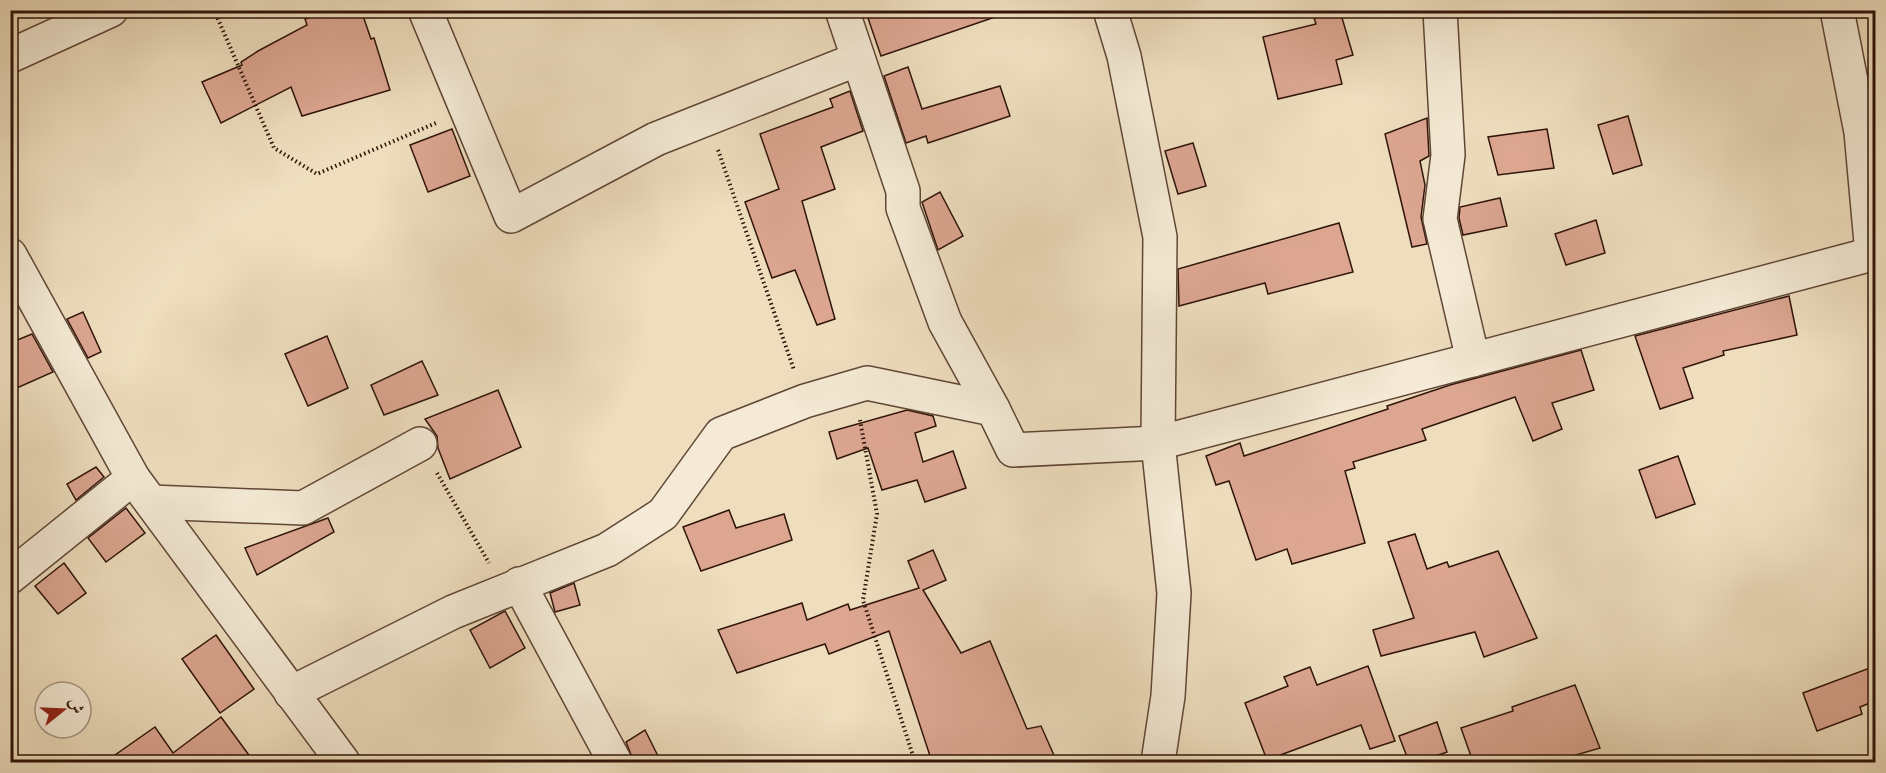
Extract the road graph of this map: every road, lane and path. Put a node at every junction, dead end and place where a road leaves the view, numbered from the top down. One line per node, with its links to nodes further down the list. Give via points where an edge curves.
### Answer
1 (111, 10): 8 (street)
2 (214, 10): 10 (path, via 274,147 317,174)
3 (425, 10): 10 (street)
4 (842, 10): 9 (street)
5 (1110, 10): 18 (street, via 1124,56 1160,237)
6 (1440, 10): 14 (street, via 1449,155 1440,219)
7 (1837, 10): 12 (street)
8 (10, 56)
9 (858, 59): 11 (street); 17 (street, via 903,190 903,208 945,321)
10 (465, 111): 11 (street, via 511,216 656,138)
11 (707, 118): 16 (path)
12 (1868, 130): 14 (street, via 1872,254)
13 (10, 255): 20 (street)
14 (1473, 360): 18 (street)
15 (855, 387): 16 (street); 17 (street, via 867,383); 26 (path, via 877,513 863,600)
16 (805, 401): 22 (street, via 721,434 663,514 607,550)
17 (993, 409): 18 (street, via 1013,450)
18 (1158, 443): 27 (street, via 1174,593 1168,696)
19 (420, 444): 20 (street, via 303,507); 22 (path, via 490,565)
20 (142, 490): 21 (street); 23 (street)
21 (10, 577)
22 (519, 584): 23 (street, via 453,612); 25 (street)
23 (291, 693): 24 (street)
24 (343, 762)
25 (615, 762)
26 (915, 762)
27 (1158, 762)

